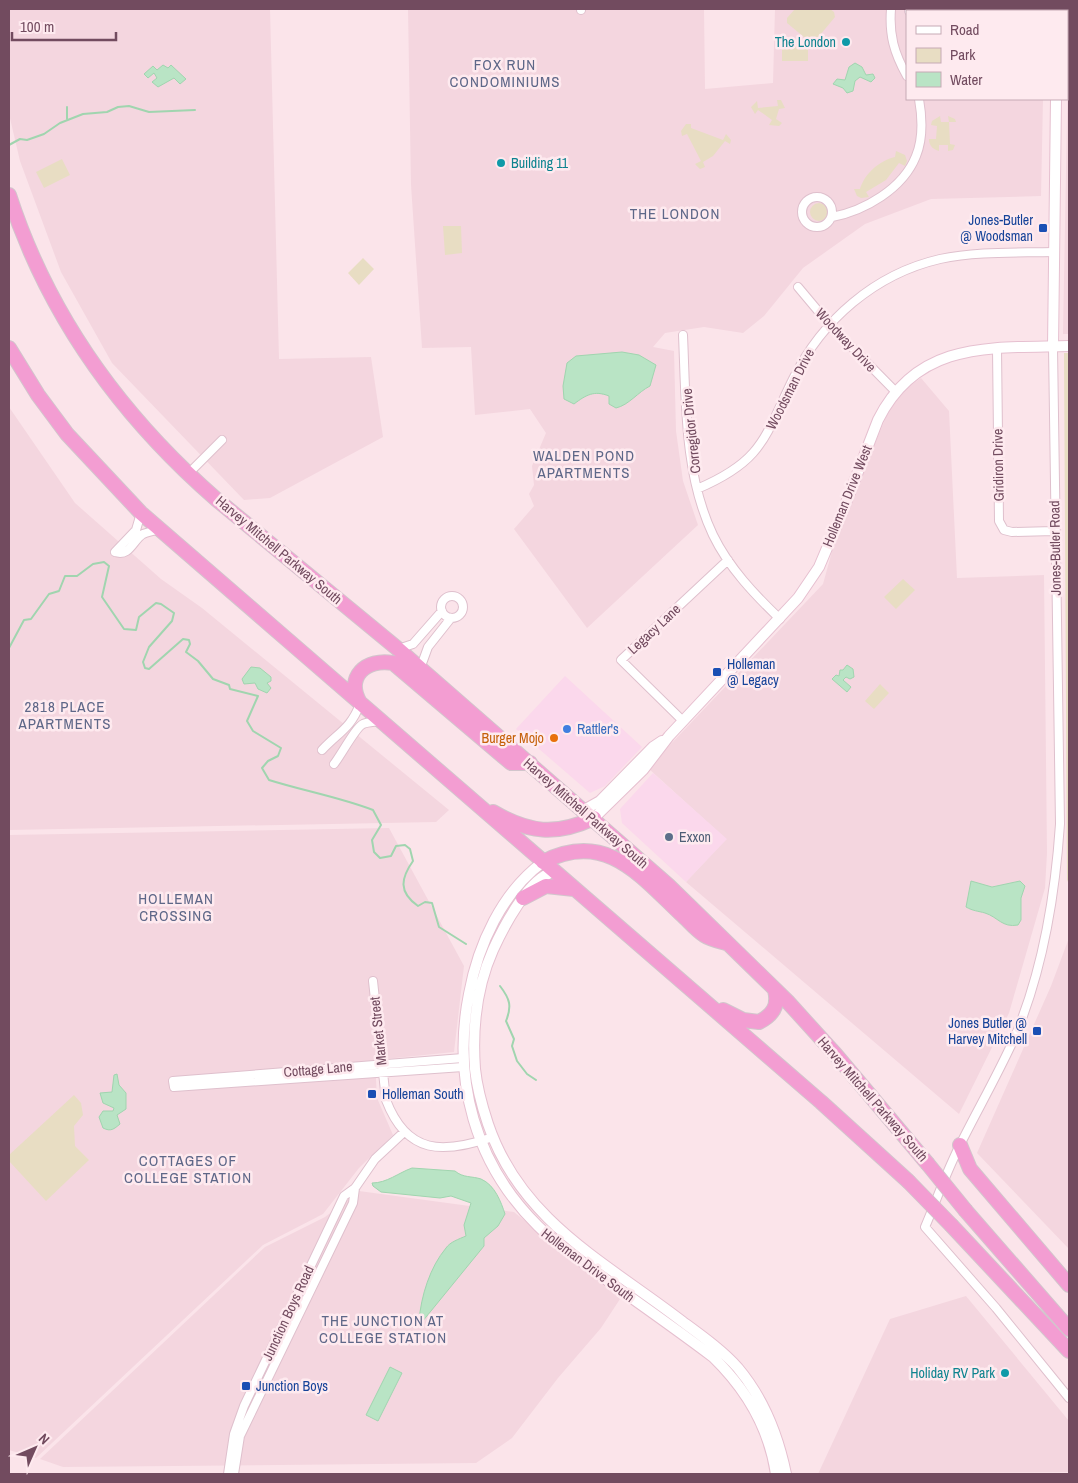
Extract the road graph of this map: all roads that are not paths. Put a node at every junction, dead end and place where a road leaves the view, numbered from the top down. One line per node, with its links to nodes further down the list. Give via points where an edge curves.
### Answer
1 (891, 9): 2 (street, via 892,47)
2 (906, 74)
3 (920, 100): 6 (street, via 922,114 916,156 906,172 886,194 865,207)
4 (1056, 100): 7 (street, Jones-Butler Road)
5 (9, 195): 17 (highway, Harvey Mitchell Parkway South, via 24,239 66,323 113,392)
6 (832, 217)
7 (1054, 252): 9 (street, Woodsman Drive, via 986,253 940,259 892,276); 12 (street, Jones-Butler Road)
8 (798, 287): 9 (street, Woodway Drive)
9 (829, 324): 15 (street, Woodway Drive); 18 (street, Woodsman Drive, via 802,361 762,442 736,469)
10 (683, 336): 18 (street, Corregidor Drive, via 690,444)
11 (1069, 346): 12 (street, Holleman Drive West)
12 (1053, 347): 14 (street, Holleman Drive West); 21 (street, Jones-Butler Road)
13 (9, 348): 19 (highway, Harvey Mitchell Parkway South, via 67,434)
14 (996, 349): 15 (street, Holleman Drive West, via 964,351 941,358 915,373); 21 (street, Gridiron Drive, via 999,521 1004,530 1012,532)
15 (896, 391): 25 (street, Holleman Drive West, via 878,420 818,566)
16 (222, 440): 17 (street)
17 (188, 474): 26 (highway, Harvey Mitchell Parkway South)
18 (697, 489): 22 (street, Corregidor Drive, via 714,535)
19 (141, 513): 20 (highway, Harvey Mitchell Parkway South); 20 (street, via 136,530 115,552 121,554 142,535)
20 (159, 530): 28 (highway, Harvey Mitchell Parkway South)
21 (1054, 531): 52 (street, Jones-Butler Road, via 1060,824 1056,883 1046,938 1013,1041)
22 (728, 560): 25 (street, Corregidor Drive); 30 (street, Legacy Lane, via 621,660)
23 (442, 612): 24 (street); 24 (street, via 443,600 453,595 459,597 464,608 460,615); 26 (street, via 413,644)
24 (451, 618): 27 (street, via 424,654)
25 (780, 619): 30 (street, Holleman Drive West)
26 (398, 649): 27 (highway, Harvey Mitchell Parkway South)
27 (420, 669): 33 (highway, Harvey Mitchell Parkway South)
28 (360, 704): 29 (highway, Harvey Mitchell Parkway South); 31 (street, via 353,721); 33 (highway, via 355,694 359,674 372,662 393,663 511,763)
29 (380, 721): 32 (street, via 363,724); 34 (highway, Harvey Mitchell Parkway South)
30 (683, 721): 35 (street, Holleman Drive West, via 643,770)
31 (322, 750)
32 (334, 764)
33 (530, 764): 35 (highway, Harvey Mitchell Parkway South)
34 (467, 796): 35 (highway, via 526,828 558,830 575,826); 36 (highway, Harvey Mitchell Parkway South)
35 (589, 814): 40 (highway, Harvey Mitchell Parkway South)
36 (543, 862): 37 (highway, Harvey Mitchell Parkway South); 40 (highway, via 572,851 587,850 612,856 635,872 704,935); 44 (street, Holleman Drive South, via 514,891 484,941 462,1030)
37 (554, 872): 38 (highway, Harvey Mitchell Parkway South); 39 (street, Holleman Drive South, via 542,877)
38 (574, 888): 39 (highway, via 546,886); 43 (highway, Harvey Mitchell Parkway South)
39 (523, 898): 50 (street, Holleman Drive South, via 488,960 475,1010 476,1077)
40 (731, 945): 42 (highway, Harvey Mitchell Parkway South)
41 (373, 981): 45 (street, Market Street)
42 (776, 990): 43 (highway, via 776,1006 759,1022 743,1020); 56 (highway, Harvey Mitchell Parkway South, bridge, via 836,1054)
43 (704, 1001): 55 (highway, Harvey Mitchell Parkway South, bridge, via 908,1181)
44 (463, 1063): 45 (street, Cottage Lane); 47 (street, Cottage Lane); 51 (street, Holleman Drive South, via 470,1110)
45 (382, 1064): 46 (street, Cottage Lane); 47 (street, Market Street)
46 (347, 1066): 48 (street); 48 (street, Cottage Lane, via 174,1084)
47 (383, 1073): 48 (street, Cottage Lane); 49 (street, Market Street, via 386,1100 393,1118)
48 (348, 1075)
49 (404, 1132): 51 (street, Market Street, via 428,1146); 53 (street, Junction Boys Road, via 376,1159)
50 (492, 1137): 51 (street, Market Street); 63 (street, Holleman Drive South, via 520,1187 557,1229 660,1304 738,1368 771,1420)
51 (482, 1141): 62 (street, Holleman Drive South, via 500,1179 538,1226 572,1256 713,1357 730,1374 752,1403 765,1430)
52 (960, 1145): 54 (highway, via 970,1169); 59 (street, Jones-Butler Road, via 925,1226)
53 (354, 1188): 60 (street, Junction Boys Road, via 344,1196 244,1406 234,1434); 61 (street, Junction Boys Road, via 353,1203 240,1436)
54 (1069, 1285)
55 (1044, 1323): 57 (highway, Harvey Mitchell Parkway South); 58 (highway)
56 (1069, 1330)
57 (1069, 1351)
58 (1069, 1358)
59 (1069, 1398)
60 (228, 1474)
61 (234, 1474)
62 (776, 1474)
63 (786, 1474)

